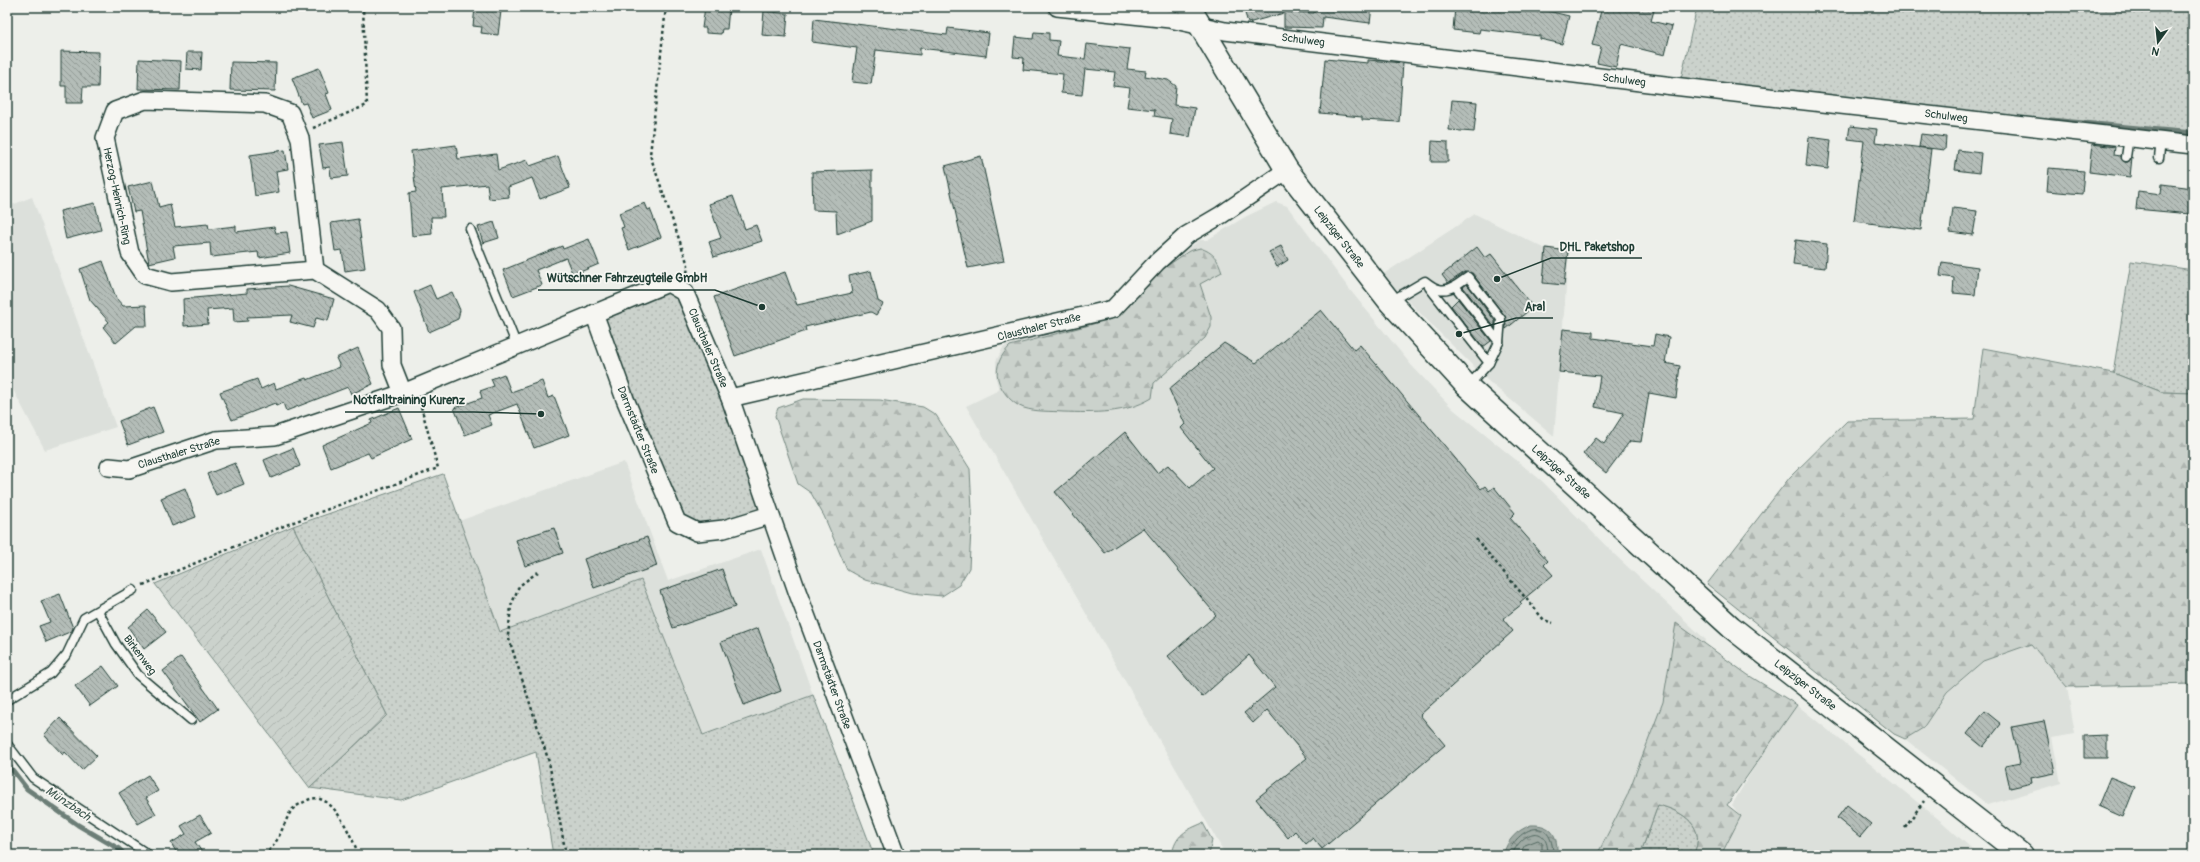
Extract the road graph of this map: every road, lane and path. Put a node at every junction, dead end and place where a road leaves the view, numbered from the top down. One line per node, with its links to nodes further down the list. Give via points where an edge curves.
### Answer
1 (363, 7): 6 (path, via 368,105)
2 (666, 7): 17 (path, via 650,155 688,265)
3 (1057, 7): 5 (street, Schulweg, via 1170,19)
4 (1189, 7): 5 (main road, Leipziger Straße)
5 (1201, 26): 7 (street, Schulweg, via 1673,86); 12 (main road, Leipziger Straße)
6 (299, 135): 14 (street, Herzog-Heinrich-Ring); 14 (street, Herzog-Heinrich-Ring, via 290,114 265,104 145,100 115,111 105,138 130,253 145,275 171,282)
7 (2129, 137): 8 (street, Schulweg); 10 (lane)
8 (2161, 141): 9 (street, Schulweg); 11 (lane)
9 (2193, 145)
10 (2126, 157)
11 (2159, 158)
12 (1287, 170): 18 (main road, Leipziger Straße); 25 (street, Clausthaler Straße, via 1221,215 1186,235 1156,262 1113,309)
13 (470, 229): 21 (lane)
14 (315, 270): 24 (street, via 378,310 392,328 392,364)
15 (1425, 281): 16 (lane, via 1440,290 1448,290); 18 (lane); 22 (lane)
16 (1455, 286): 20 (lane); 20 (lane, via 1468,277 1487,301 1501,319)
17 (685, 293): 19 (street, Clausthaler Straße, via 668,283); 25 (street, Clausthaler Straße)
18 (1390, 302): 23 (main road, Leipziger Straße)
19 (594, 313): 21 (street, Clausthaler Straße); 27 (street, Darmstädter Straße, via 628,406 677,522 697,532 724,529)
20 (1499, 342): 22 (lane)
21 (517, 346): 24 (street, Clausthaler Straße)
22 (1489, 363): 23 (lane)
23 (1467, 386): 43 (main road, Leipziger Straße, via 1730,627)
24 (409, 390): 26 (street, Clausthaler Straße, via 274,436 216,440 129,468); 30 (path, via 438,468 292,523)
25 (730, 398): 27 (street, Darmstädter Straße)
26 (109, 467)
27 (770, 515): 42 (street, Darmstädter Straße)
28 (1476, 539): 32 (path, via 1544,620)
29 (538, 572): 41 (path, via 519,586 511,606 508,636 549,762)
30 (133, 590): 31 (lane)
31 (98, 611): 33 (lane, via 84,618 67,654 51,672); 34 (lane, Birkenweg, via 116,644 138,675)
32 (1553, 622)
33 (7, 700)
34 (191, 720)
35 (7, 744): 38 (lane, via 33,778)
36 (1928, 796): 37 (path)
37 (1905, 826)
38 (149, 855)
39 (264, 855): 40 (path, via 272,849 292,809 308,799 320,799 330,804 345,824)
40 (359, 855)
41 (566, 855)
42 (896, 855)
43 (2022, 855)

